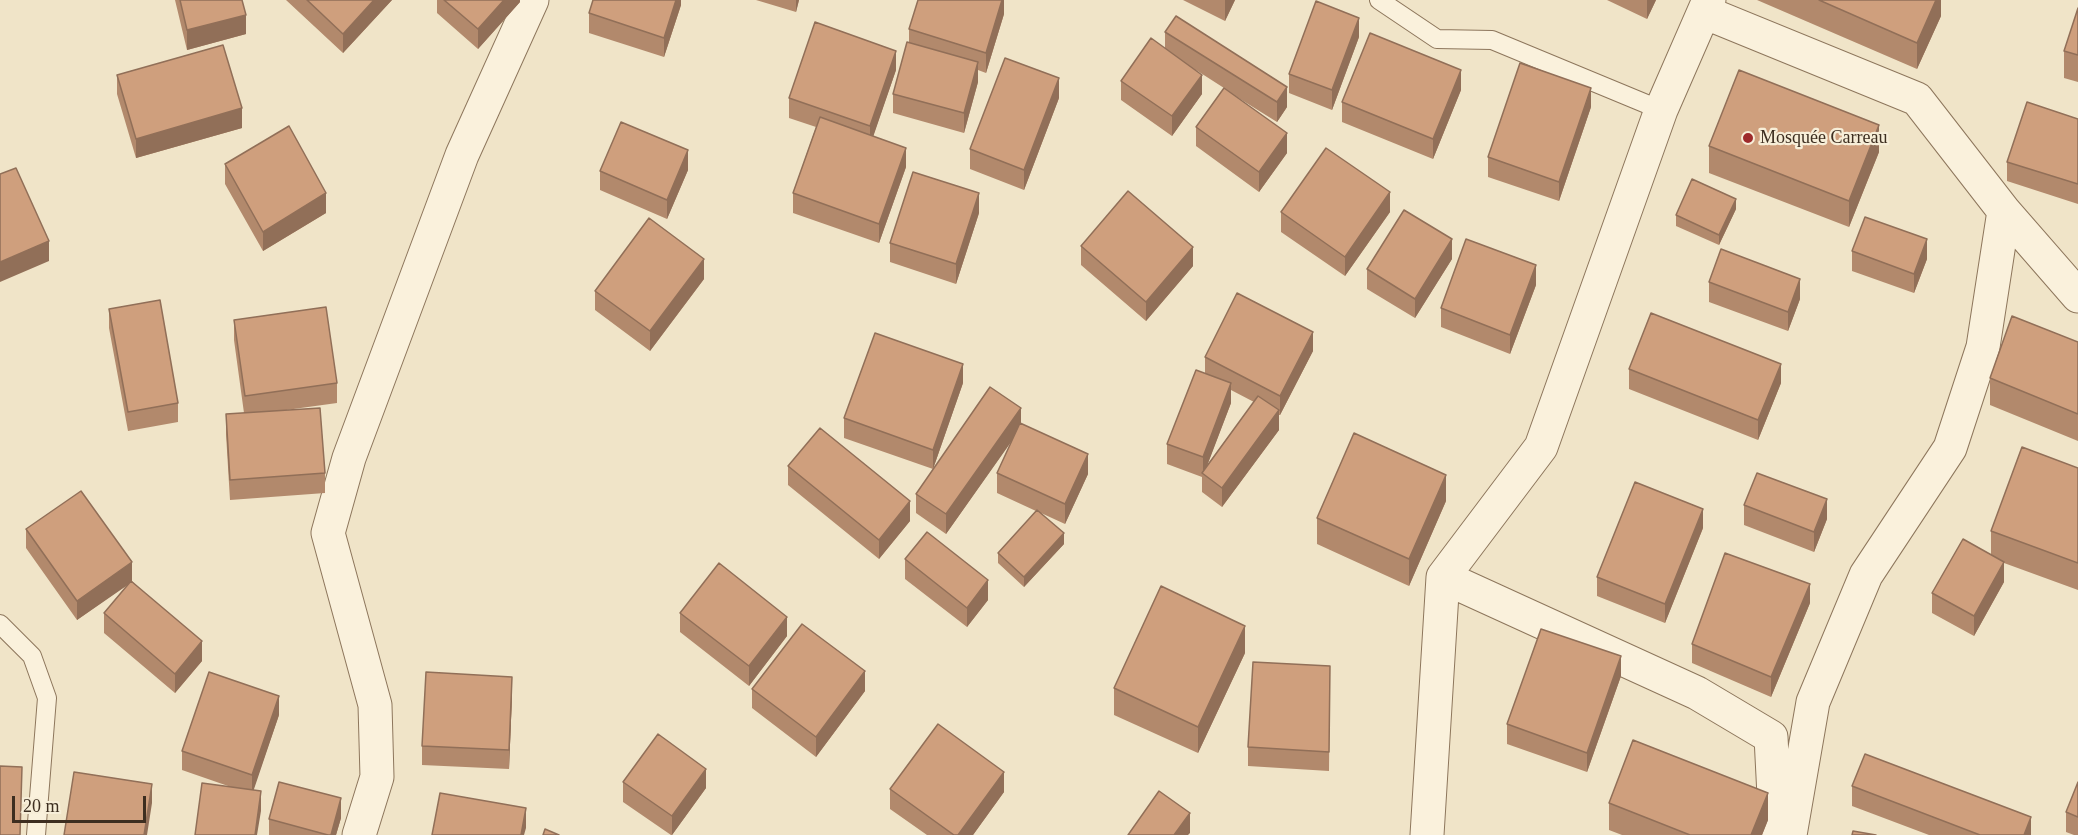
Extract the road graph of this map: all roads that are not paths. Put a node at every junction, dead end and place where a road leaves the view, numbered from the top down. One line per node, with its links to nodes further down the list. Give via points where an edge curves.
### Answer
1 (532, 0): 10 (street, via 462,155 349,458 328,533 375,705 377,777)
2 (1379, 0): 4 (lane, via 1437,39 1492,40)
3 (1707, 6): 4 (street); 5 (street, via 1917,99)
4 (1661, 110): 7 (street, via 1541,447)
5 (2004, 211): 6 (street); 13 (street, via 1983,347 1950,448 1866,575 1813,702)
6 (2078, 296)
7 (1443, 577): 11 (street); 12 (street, via 1696,693 1771,737)
8 (0, 624): 9 (lane, via 32,656 48,698)
9 (36, 835)
10 (358, 835)
11 (1427, 835)
12 (1776, 835)
13 (1790, 835)

